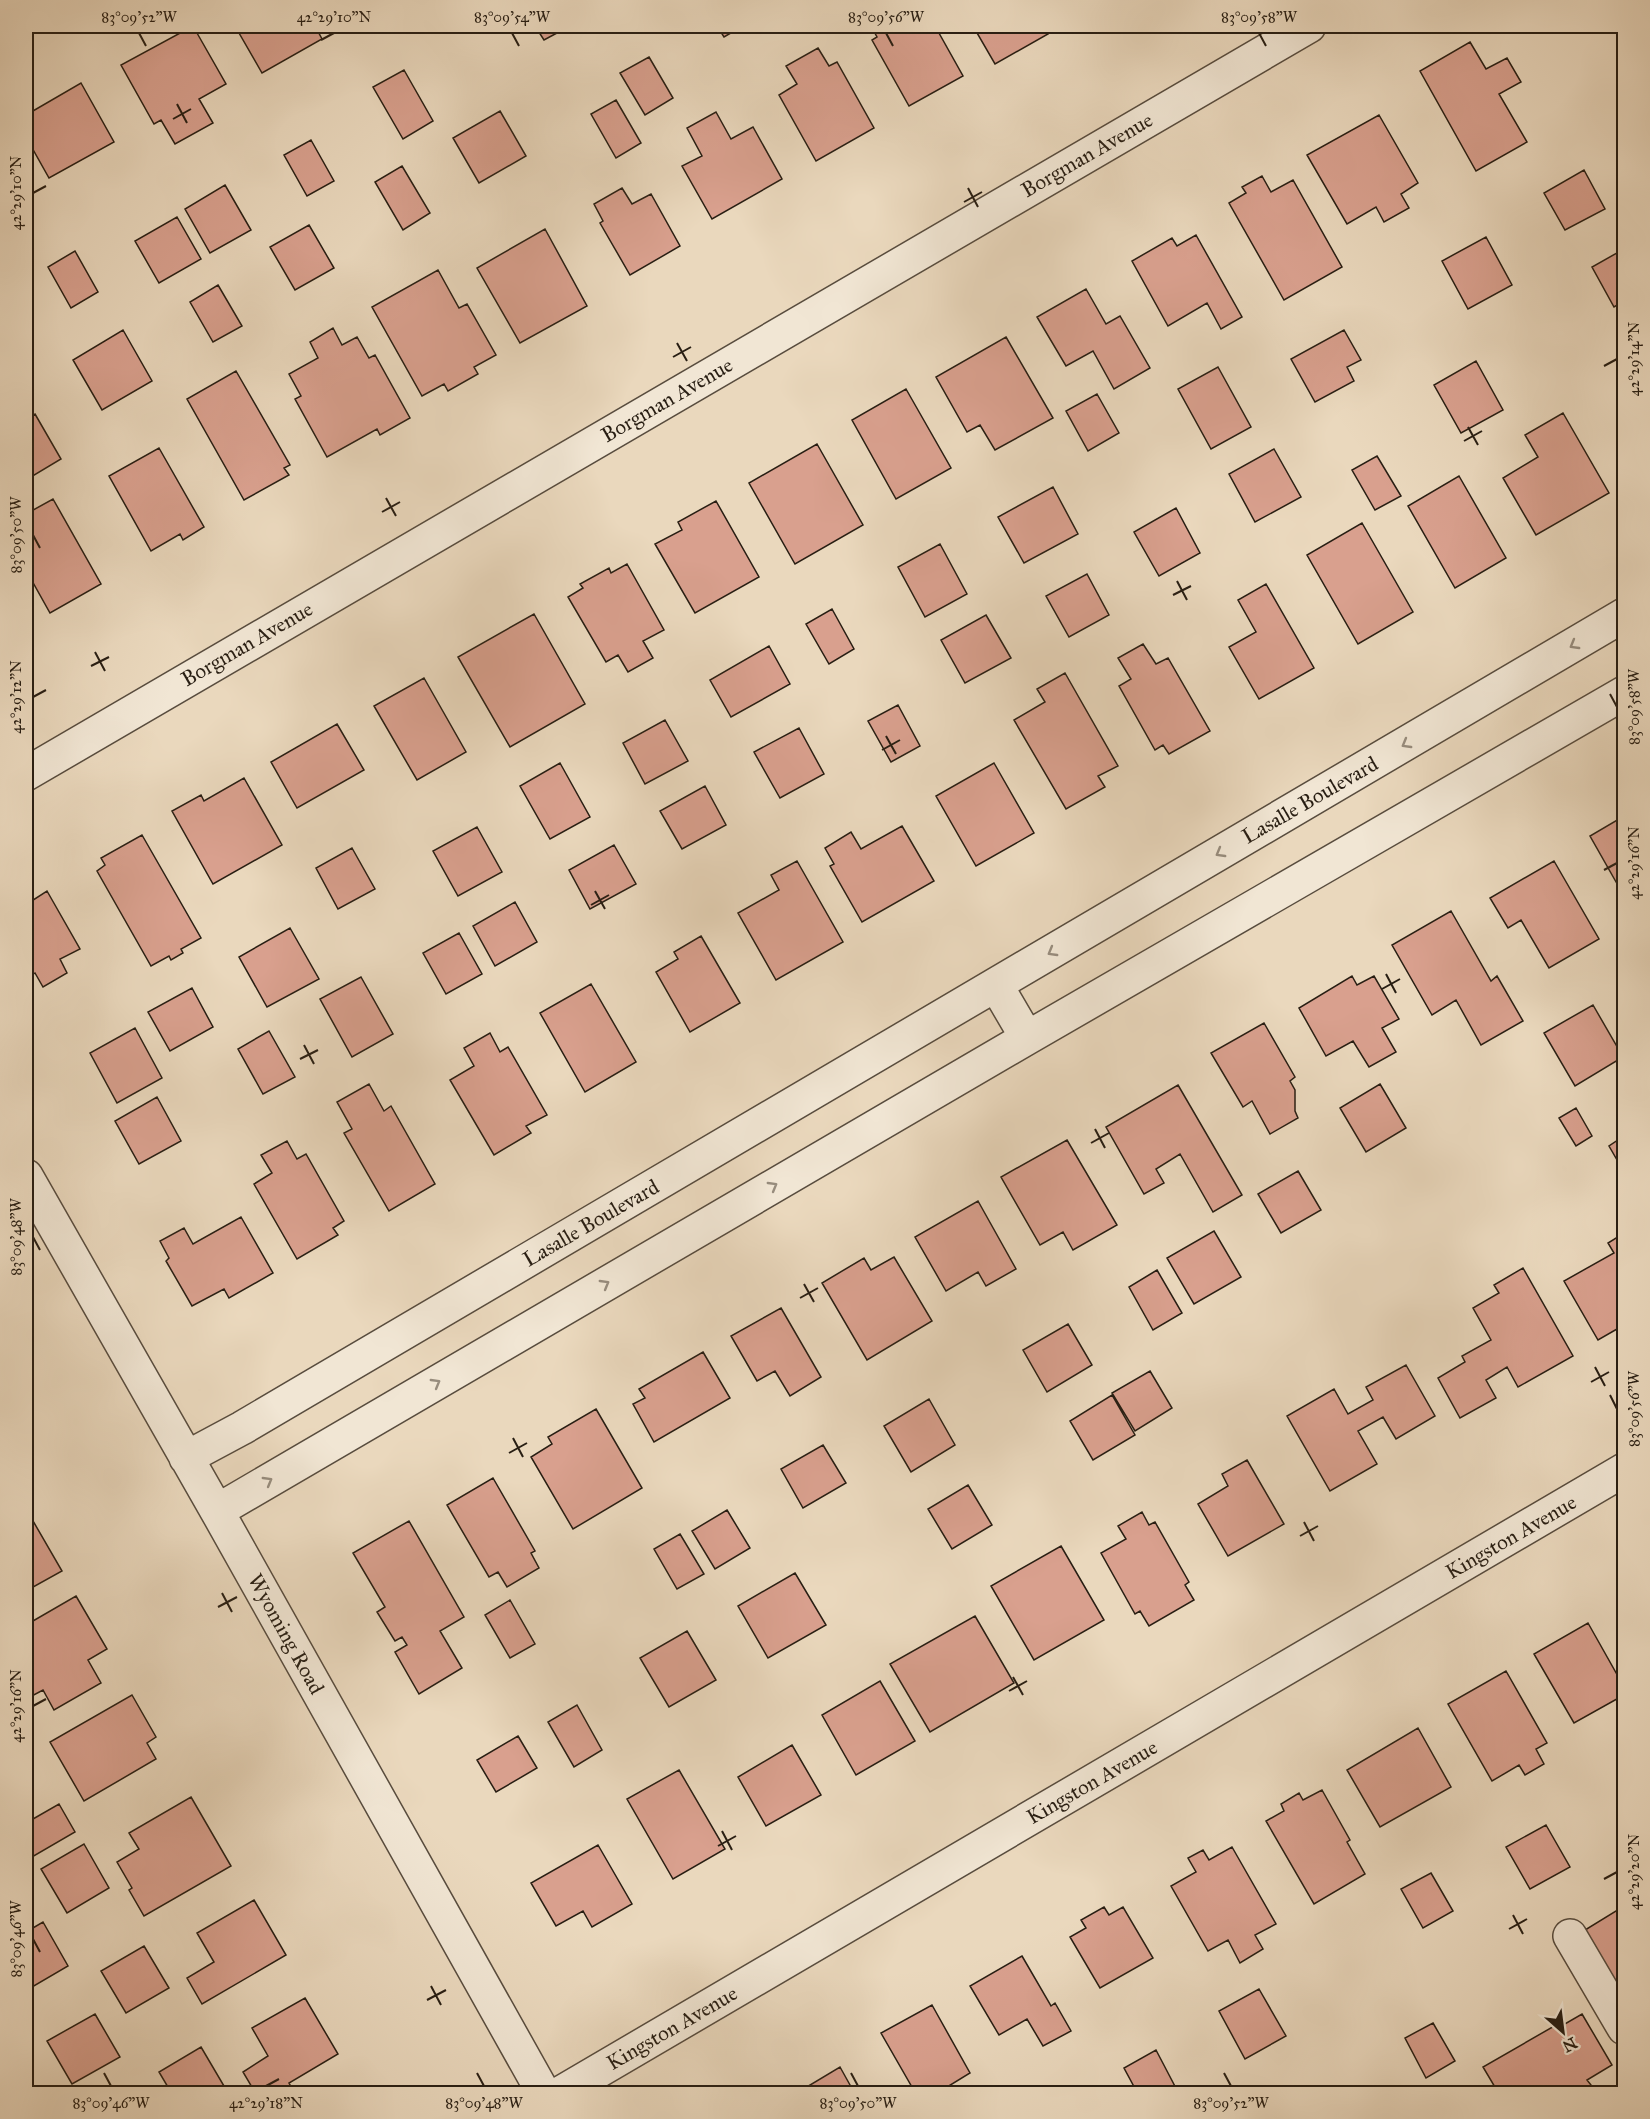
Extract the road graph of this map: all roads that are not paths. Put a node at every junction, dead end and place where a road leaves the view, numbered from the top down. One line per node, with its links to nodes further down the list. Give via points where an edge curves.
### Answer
1 (1309, 26): 4 (street, Borgman Avenue)
2 (1624, 615): 5 (street, Lasalle Boulevard, one-way to 5)
3 (1624, 693): 6 (street)
4 (26, 774)
5 (996, 985): 6 (street); 8 (street, Lasalle Boulevard)
6 (1027, 1038): 10 (street, one-way to 6)
7 (26, 1176): 8 (street, Wyoming Road)
8 (186, 1458): 10 (street, Wyoming Road)
9 (1624, 1470): 14 (street, Kingston Avenue)
10 (217, 1511): 13 (street, Wyoming Road)
11 (1570, 1936): 12 (street)
12 (1624, 2028)
13 (544, 2094)
14 (559, 2094)

